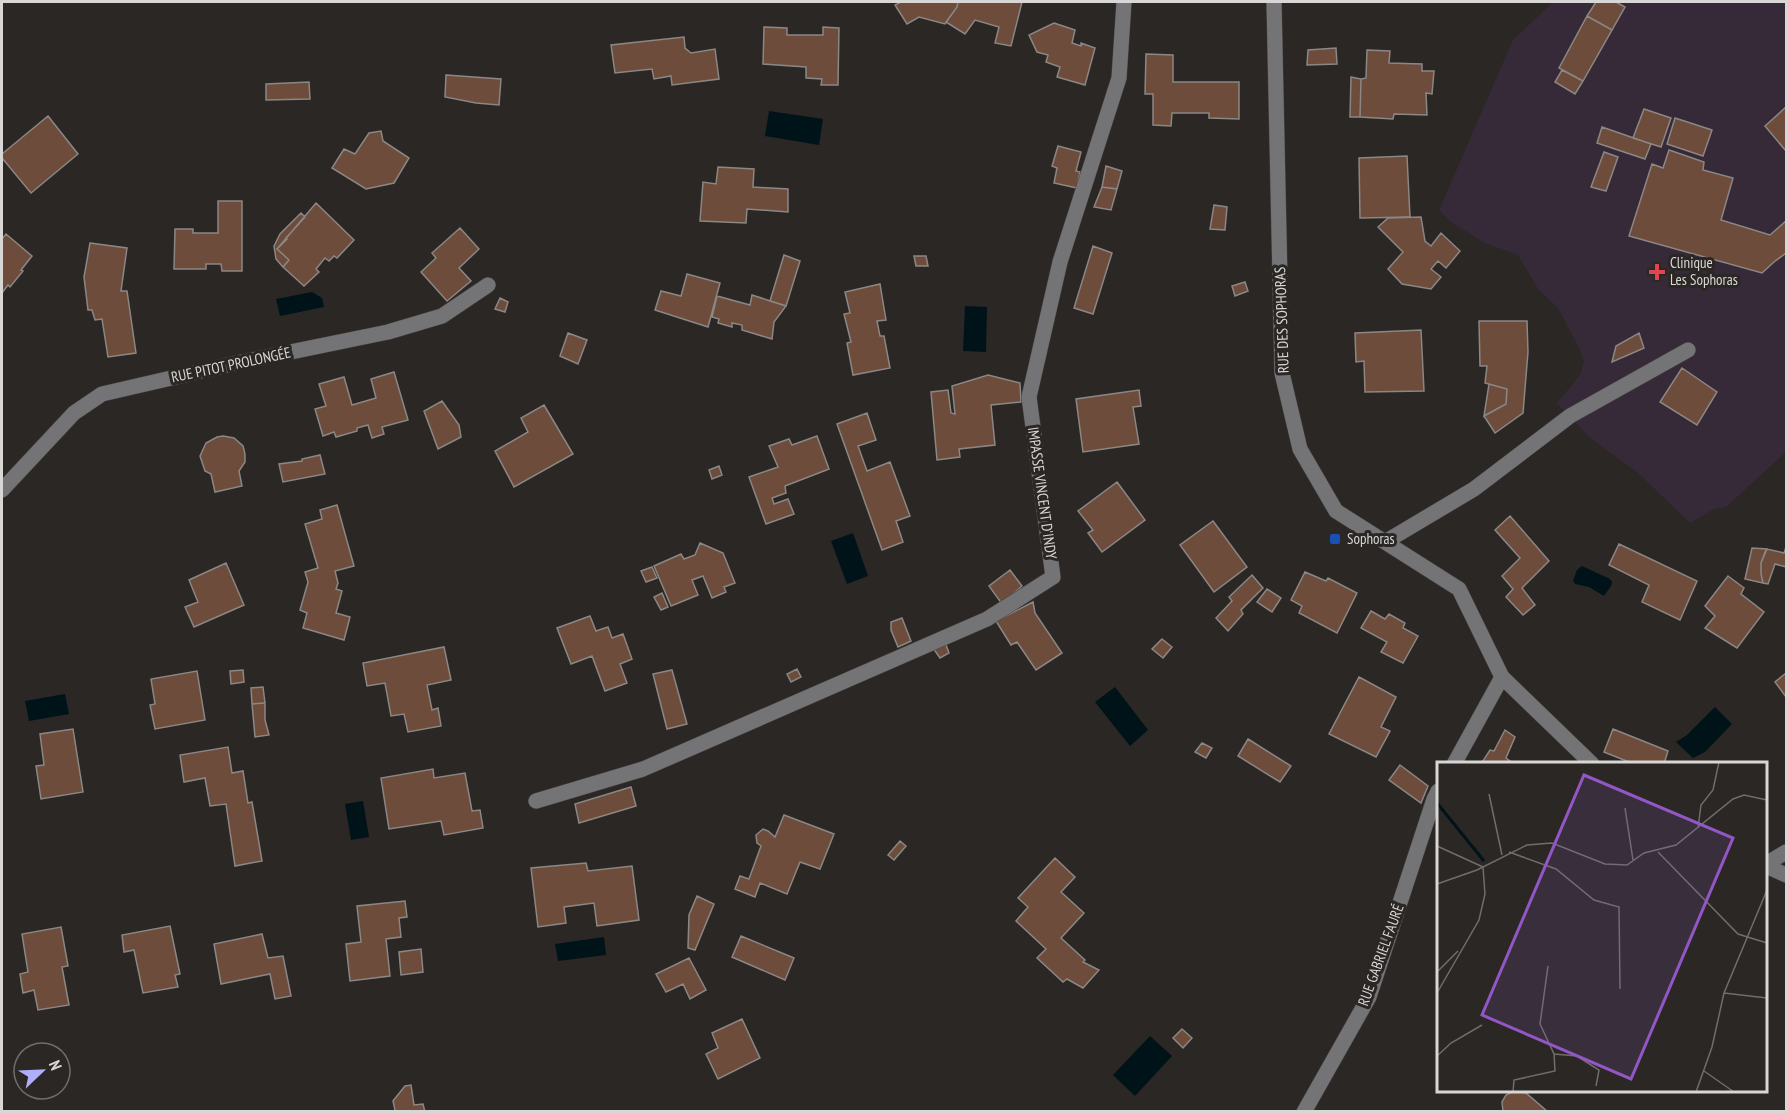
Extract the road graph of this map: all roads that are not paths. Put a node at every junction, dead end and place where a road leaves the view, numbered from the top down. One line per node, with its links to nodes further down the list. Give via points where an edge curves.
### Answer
1 (1124, 2): 11 (street, IMPASSE VINCENT D'INDY, via 1119,78 1060,262 1029,397 1053,577 987,619 653,765)
2 (1274, 2): 6 (street, RUE DES SOPHORAS, via 1282,373 1300,449 1336,511)
3 (488, 285): 5 (street, RUE PITOT PROLONGÉE, via 442,316 388,332 102,394 74,413)
4 (1688, 350): 6 (street, via 1570,416 1474,489)
5 (2, 490)
6 (1385, 542): 7 (street, RUE DES SOPHORAS, via 1459,589)
7 (1502, 677): 8 (street); 9 (street, RUE DES SOPHORAS)
8 (1455, 762)
9 (1590, 762)
10 (1437, 793): 16 (street, RUE GABRIEL FAURÉ, via 1369,997)
11 (536, 801)
12 (1786, 852): 13 (street)
13 (1767, 864)
14 (1767, 866): 15 (street)
15 (1786, 875)
16 (1304, 1112)

